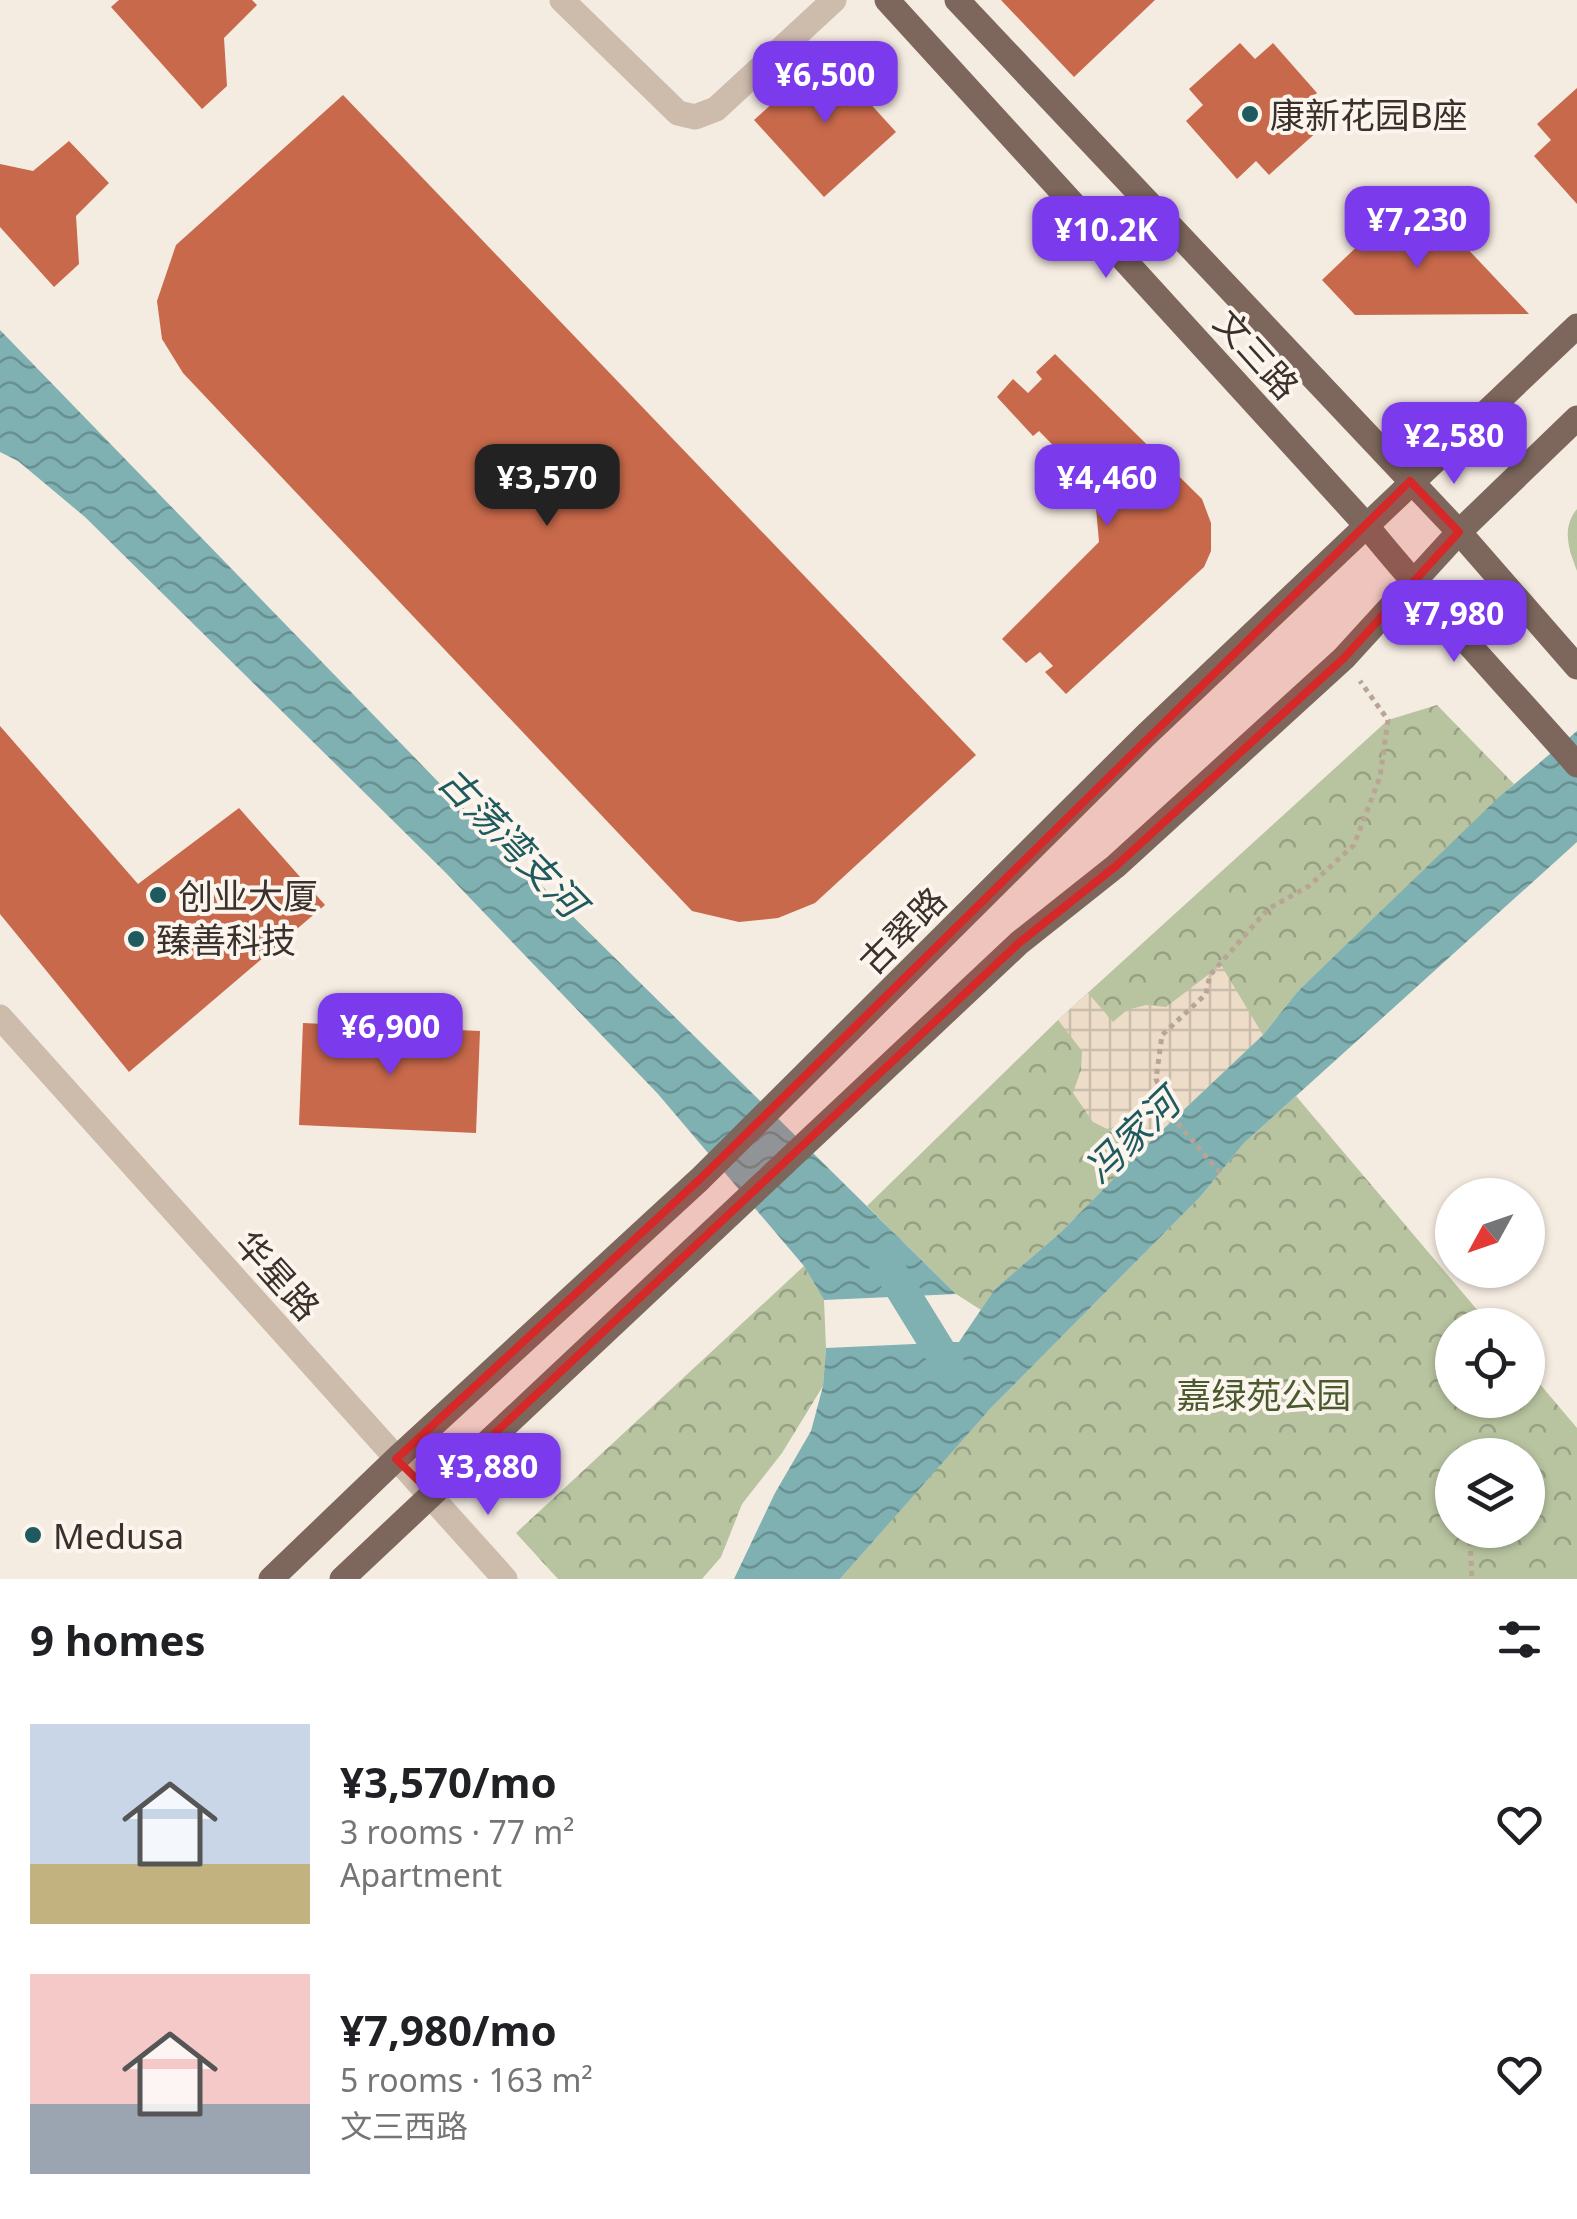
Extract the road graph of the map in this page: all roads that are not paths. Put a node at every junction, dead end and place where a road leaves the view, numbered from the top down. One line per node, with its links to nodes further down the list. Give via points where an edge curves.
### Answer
1 (562, 0): 2 (street, via 678,113 695,117 716,109)
2 (834, 0)
3 (886, 0): 8 (main road, 文三路)
4 (957, 0): 7 (main road, 文三路)
5 (1577, 326): 7 (main road, 古翠路)
6 (1577, 418): 9 (main road)
7 (1410, 481): 8 (main road, 古翠路); 9 (main road, 文三路)
8 (1366, 525): 10 (main road, 文三路); 14 (main road, 古翠路, via 700,1179)
9 (1459, 532): 10 (main road); 11 (main road, 文三路)
10 (1412, 581): 12 (main road, 文三路); 15 (main road, via 1344,658 1116,866 1019,942)
11 (1577, 666)
12 (1577, 765)
13 (0, 1017): 14 (street, 华星路)
14 (396, 1459): 15 (street, 华星路); 16 (main road, 古翠路)
15 (431, 1494): 17 (main road); 18 (street, 华星路)
16 (271, 1579)
17 (342, 1579)
18 (504, 1579)

